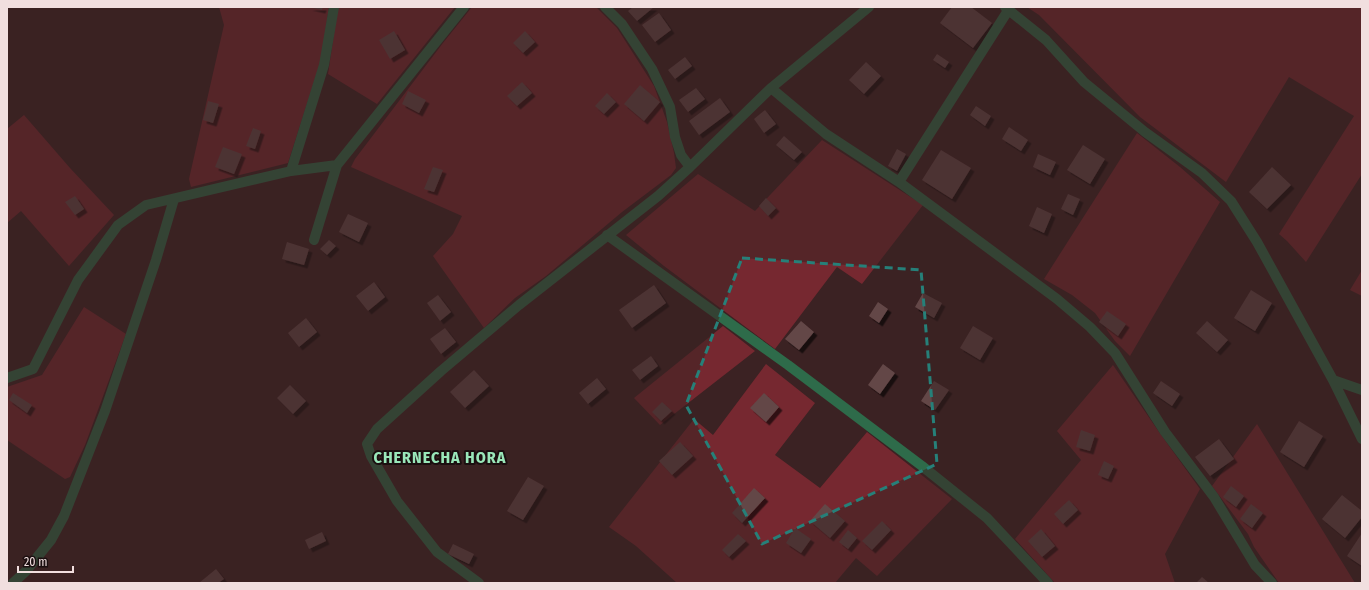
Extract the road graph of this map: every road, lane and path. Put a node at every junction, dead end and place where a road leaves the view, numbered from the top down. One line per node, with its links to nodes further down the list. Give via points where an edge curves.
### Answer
1 (334, 7): 9 (street, via 324,65)
2 (464, 7): 7 (street)
3 (604, 7): 8 (street, via 622,24 652,69 670,107 681,155)
4 (869, 7): 6 (street)
5 (1007, 8): 10 (street); 15 (street, via 1046,40 1084,82 1145,132 1202,173 1232,201)
6 (771, 88): 8 (street); 10 (street, via 826,134)
7 (337, 165): 9 (street); 13 (street)
8 (690, 167): 12 (street, via 658,196)
9 (291, 171): 11 (street)
10 (899, 182): 21 (street, via 1057,299 1115,353 1166,432 1214,497 1255,565)
11 (174, 199): 14 (street, via 146,205 118,225 78,280 33,369); 18 (street, via 156,260 104,411 64,516 51,540 26,572)
12 (607, 235): 19 (street, via 441,371 377,429 367,444 371,456 397,501 438,552); 20 (street, via 788,365 922,466 987,518)
13 (314, 240)
14 (7, 378)
15 (1333, 380): 16 (street); 17 (street)
16 (1362, 390)
17 (1362, 439)
18 (13, 583)
19 (479, 583)
20 (1048, 583)
21 (1272, 583)

